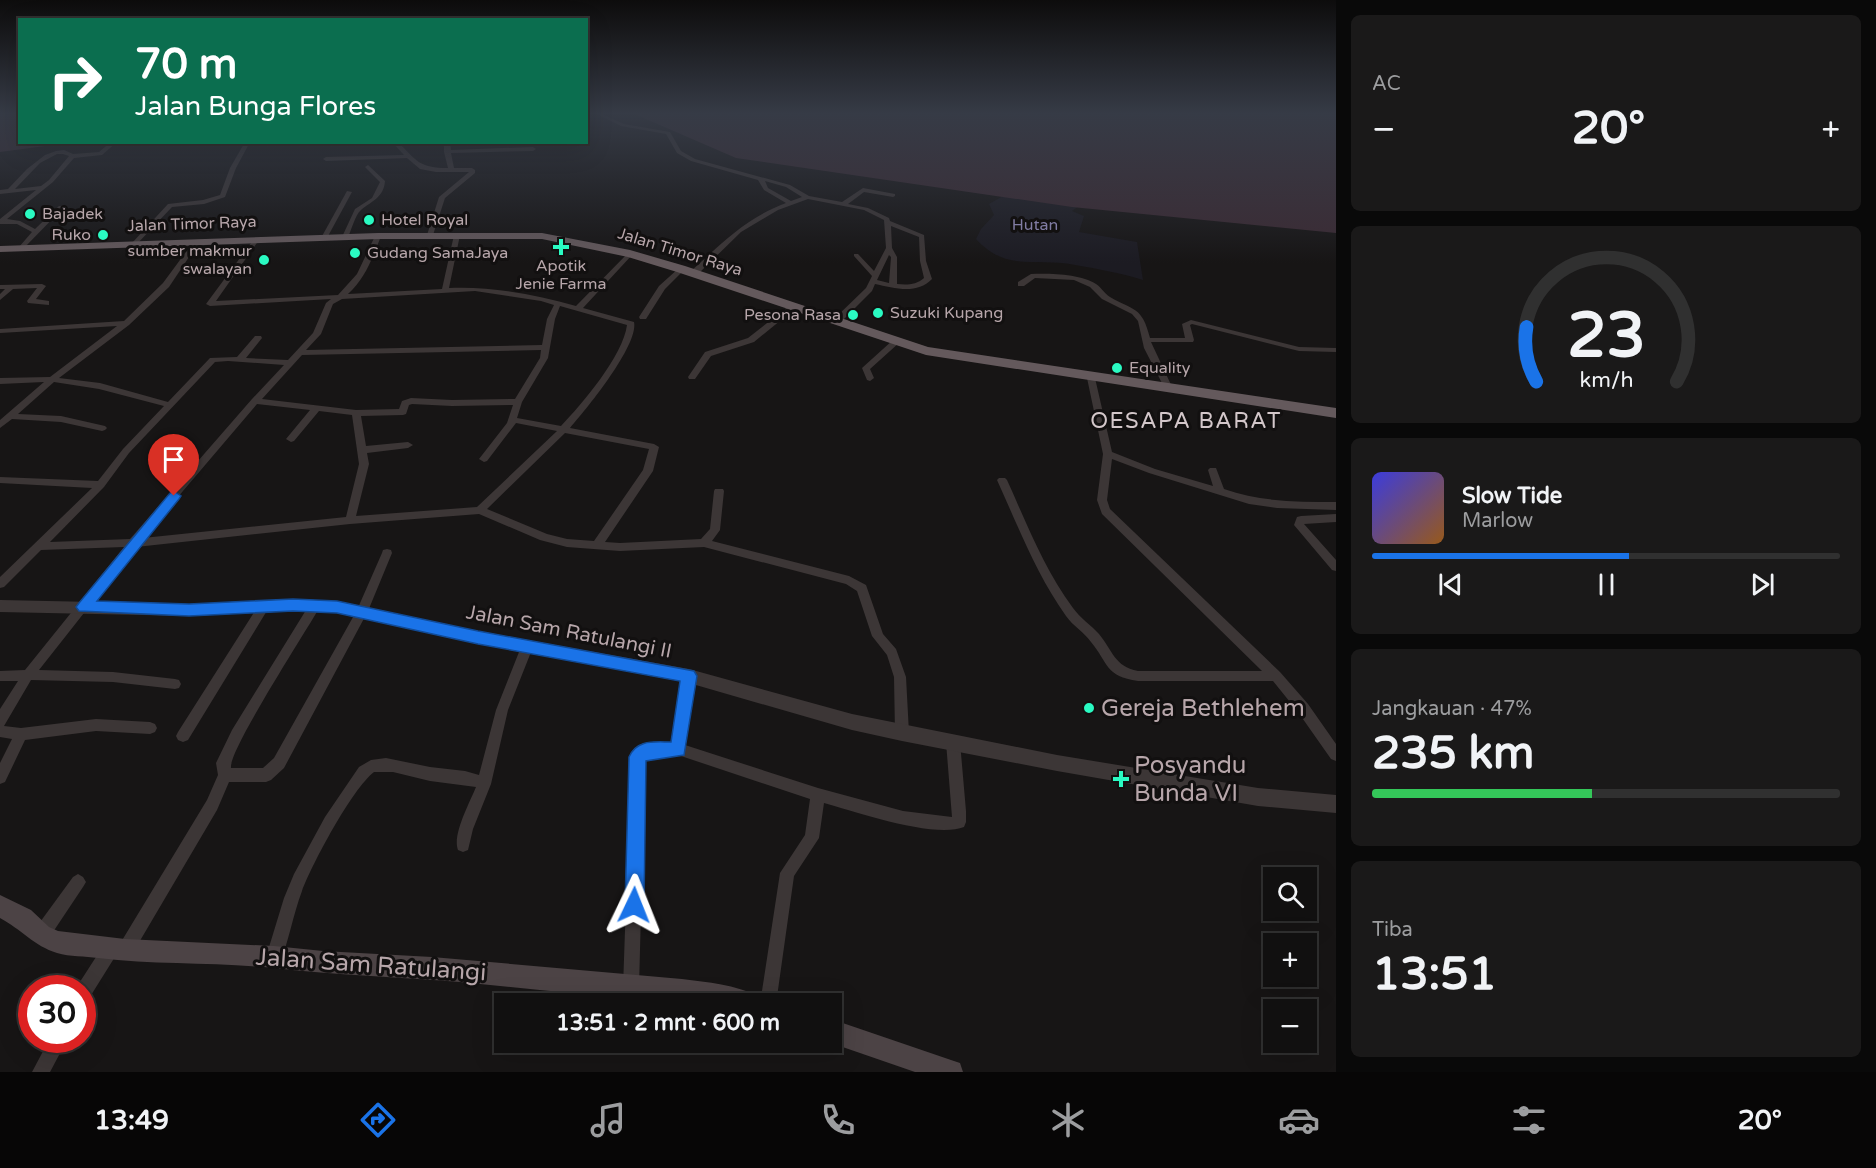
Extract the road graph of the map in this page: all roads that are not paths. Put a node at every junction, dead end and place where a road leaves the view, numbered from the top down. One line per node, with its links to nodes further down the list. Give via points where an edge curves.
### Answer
1 (37, 163): 11 (street)
2 (66, 163): 10 (street)
3 (236, 163): 29 (street, via 223,196 170,205)
4 (417, 163): 8 (street)
5 (449, 163): 8 (street)
6 (704, 163): 9 (street)
7 (368, 167): 25 (street, via 378,174 382,186 374,203 357,210)
8 (451, 170): 22 (street, via 473,171 442,197)
9 (760, 178): 15 (street, via 788,186); 16 (street, via 766,189)
10 (40, 188): 11 (street); 19 (street)
11 (10, 191): 12 (street)
12 (0, 192)
13 (349, 192): 26 (street)
14 (893, 195): 17 (street, via 862,190)
15 (807, 197): 16 (street); 17 (street)
16 (790, 203): 36 (street, via 739,231)
17 (845, 203): 20 (street, via 874,212)
18 (61, 207): 21 (street)
19 (0, 221): 21 (street, via 18,222)
20 (888, 223): 31 (street); 38 (street, via 922,236 923,261 928,273 928,279 919,286)
21 (36, 232): 30 (street)
22 (430, 235): 23 (highway, Jalan Timor Raya); 24 (highway, Jalan Timor Raya)
23 (457, 235): 33 (highway, Jalan Timor Raya, via 542,236); 42 (street)
24 (378, 236): 25 (highway, Jalan Timor Raya); 44 (street, via 358,279)
25 (345, 237): 26 (highway, Jalan Timor Raya)
26 (324, 238): 27 (highway, Jalan Timor Raya)
27 (256, 240): 28 (highway, Jalan Timor Raya); 44 (street, via 210,304)
28 (196, 242): 29 (highway, Jalan Timor Raya); 51 (street, via 166,285)
29 (134, 244): 30 (highway, Jalan Timor Raya)
30 (21, 248): 32 (highway, Jalan Timor Raya)
31 (888, 248): 37 (street); 38 (street, via 894,257)
32 (0, 249)
33 (630, 254): 35 (highway, Jalan Timor Raya); 48 (street)
34 (856, 255): 37 (street)
35 (681, 269): 36 (highway, Jalan Timor Raya); 49 (street)
36 (694, 273): 47 (highway, Jalan Timor Raya)
37 (874, 279): 38 (street); 50 (street, via 865,296)
38 (893, 284)
39 (1021, 284): 54 (street, via 1037,276 1071,277 1091,283 1105,297 1137,315)
40 (11, 286): 41 (street); 43 (street); 45 (street, via 42,286 31,301)
41 (0, 287)
42 (445, 290): 44 (street); 46 (street, via 489,290)
43 (0, 297)
44 (344, 297): 58 (street, via 330,303 322,327)
45 (46, 303)
46 (558, 303): 48 (street); 56 (street)
47 (794, 308): 50 (highway, Jalan Timor Raya); 61 (street, via 751,340 708,354)
48 (577, 310): 77 (street, via 629,322 631,329 601,385)
49 (643, 316)
50 (836, 322): 55 (highway, Jalan Timor Raya)
51 (126, 323): 52 (street); 64 (street)
52 (0, 331)
53 (258, 338): 59 (street)
54 (1146, 340): 57 (street, via 1190,340 1186,324 1191,322 1299,349); 66 (street)
55 (896, 342): 62 (street, via 866,368); 63 (highway, Jalan Timor Raya, via 960,358)
56 (546, 347): 58 (street); 68 (street, via 544,358)
57 (1336, 350)
58 (300, 353): 60 (street)
59 (240, 359): 60 (street); 69 (street, via 213,360)
60 (291, 363): 67 (street)
61 (692, 377)
62 (870, 378)
63 (1091, 378): 66 (highway, Jalan Timor Raya); 81 (street)
64 (52, 379): 65 (street); 69 (street, via 100,386); 73 (street)
65 (0, 381)
66 (1169, 389): 71 (highway, Jalan Timor Raya)
67 (255, 401): 70 (street); 93 (street)
68 (518, 402): 72 (street, via 411,401 405,403 403,412); 74 (street)
69 (170, 405): 86 (street, via 126,451)
70 (316, 409): 72 (street); 78 (street)
71 (1336, 412)
72 (356, 413): 80 (street)
73 (10, 416): 75 (street); 76 (street, via 61,419)
74 (513, 420): 77 (street); 82 (street)
75 (0, 425)
76 (102, 428)
77 (564, 429): 90 (street); 96 (street, via 655,448 648,471)
78 (291, 439)
79 (408, 445): 80 (street)
80 (362, 450): 92 (street, via 363,473)
81 (1108, 454): 88 (street); 109 (street, via 1102,500 1106,511)
82 (484, 459)
83 (1213, 470): 88 (street)
84 (0, 480): 86 (street)
85 (1002, 480): 109 (street, via 1056,592 1097,640 1117,671 1138,676)
86 (101, 485): 95 (street)
87 (719, 491): 94 (street, via 714,530)
88 (1220, 491): 89 (street, via 1264,505)
89 (1336, 506)
90 (480, 510): 92 (street); 96 (street, via 544,537)
91 (1336, 518): 98 (street, via 1301,520 1299,525)
92 (350, 520): 93 (street)
93 (134, 543): 95 (street); 103 (street)
94 (704, 543): 96 (street); 114 (street, via 849,580 862,588 878,636 892,653 900,677)
95 (40, 546): 99 (street)
96 (596, 546)
97 (387, 553): 104 (street)
98 (1336, 567)
99 (0, 584)
100 (315, 605): 102 (street, Jalan Sam Ratulangi II); 104 (street, Jalan Sam Ratulangi II); 120 (street, via 237,734 224,763)
101 (0, 606): 103 (street, Jalan Sam Ratulangi II)
102 (264, 606): 103 (street, Jalan Sam Ratulangi II, via 189,610); 116 (street)
103 (84, 607): 106 (street)
104 (362, 611): 105 (street, Jalan Sam Ratulangi II); 120 (street, via 303,723 274,768 254,776)
105 (526, 646): 108 (street, Jalan Sam Ratulangi II); 122 (street, via 502,711)
106 (28, 675): 107 (street); 110 (street, via 113,677); 111 (street)
107 (0, 676)
108 (689, 676): 114 (street, Jalan Sam Ratulangi II); 118 (street)
109 (1276, 676): 119 (street)
110 (175, 684)
111 (0, 721)
112 (150, 728): 115 (street, via 96,725)
113 (0, 731): 115 (street)
114 (902, 733): 117 (street, Jalan Sam Ratulangi II)
115 (21, 734): 121 (street)
116 (183, 736)
117 (953, 742): 123 (street, via 959,822 943,825 913,820); 124 (street, Jalan Sam Ratulangi II, via 1258,797)
118 (678, 749): 123 (street); 132 (street, via 644,751 638,757)
119 (1336, 755)
120 (225, 775): 129 (street, via 212,805)
121 (0, 777)
122 (484, 784): 125 (street); 130 (street, via 399,767 375,765 363,770 295,889)
123 (818, 795): 134 (street, via 812,838 787,873)
124 (1336, 804)
125 (463, 845)
126 (78, 882): 128 (street)
127 (0, 906): 128 (main road, Jalan Sam Ratulangi, via 23,918)
128 (40, 935): 129 (main road, Jalan Sam Ratulangi, via 58,942)
129 (118, 950): 130 (main road, Jalan Sam Ratulangi); 131 (street)
130 (274, 957): 132 (main road, Jalan Sam Ratulangi)
131 (96, 977)
132 (631, 988): 133 (main road, Jalan Sam Ratulangi)
133 (709, 993)
134 (770, 993)
135 (842, 1035): 137 (main road)
136 (51, 1053): 138 (street)
137 (940, 1070)
138 (41, 1072)

